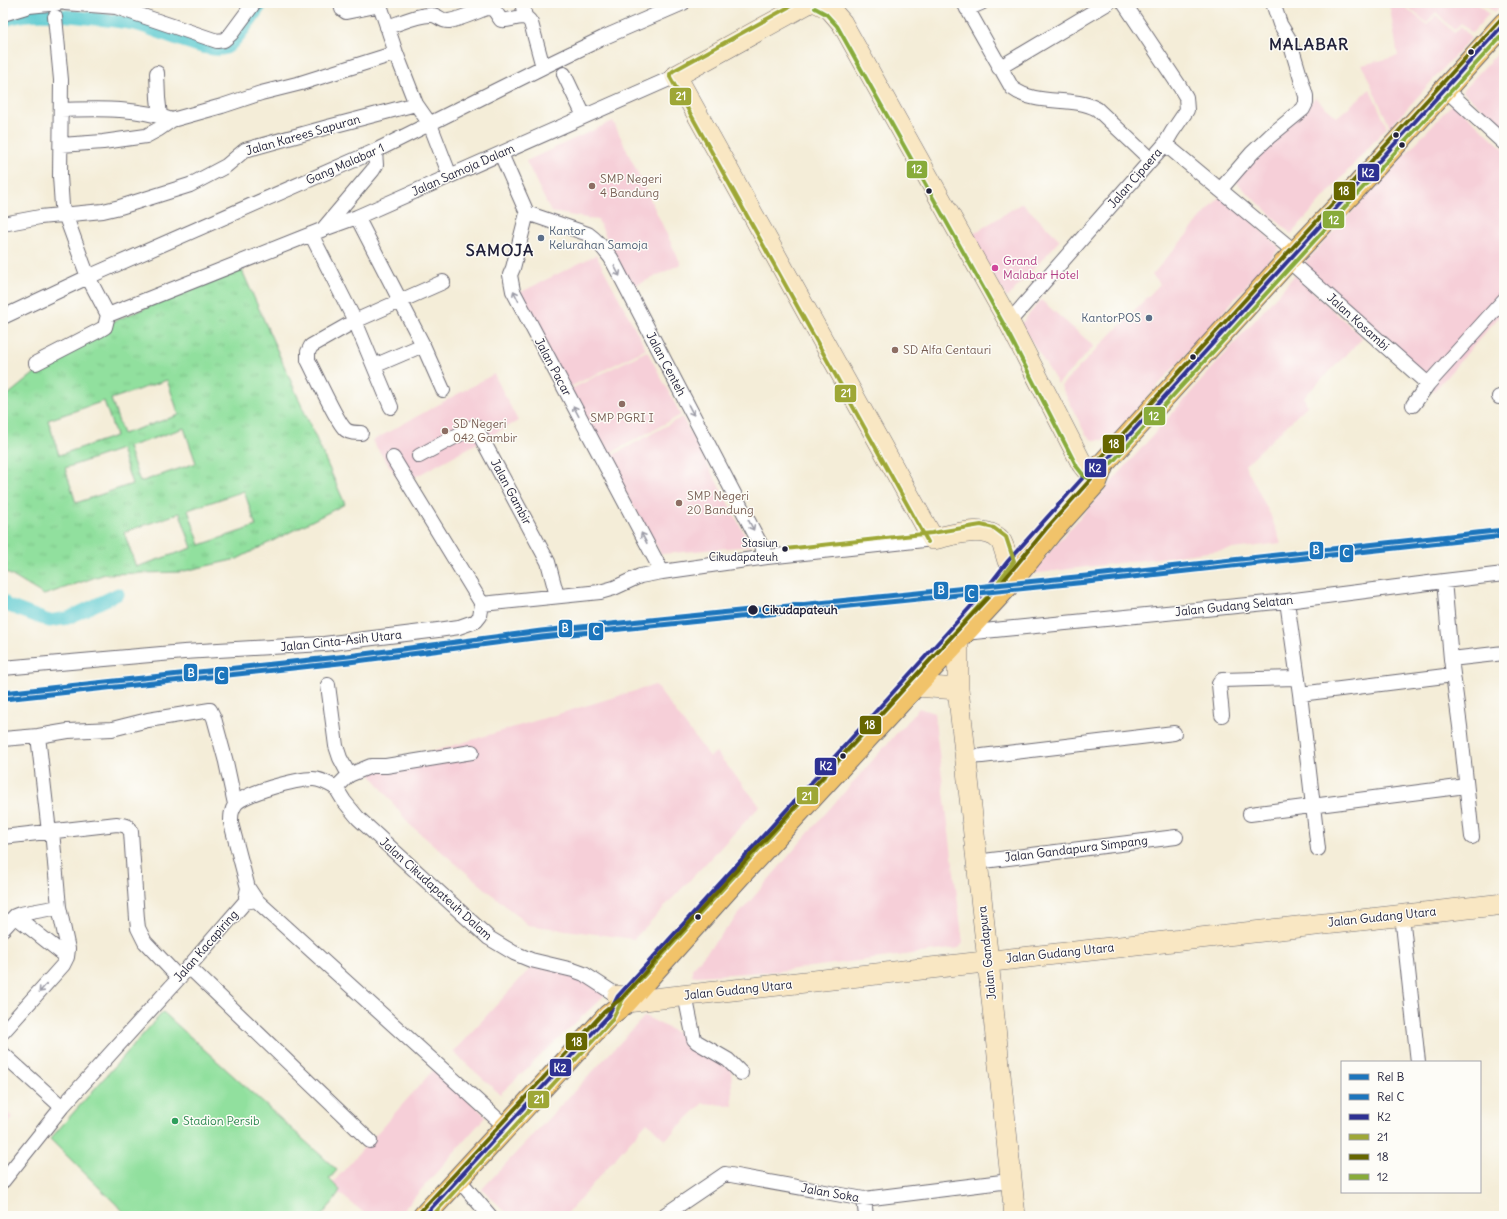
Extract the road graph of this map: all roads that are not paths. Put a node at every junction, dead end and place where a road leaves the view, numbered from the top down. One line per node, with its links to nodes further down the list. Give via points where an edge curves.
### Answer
1 (59, 3): 14 (street, via 29,6)
2 (66, 3): 3 (street, via 116,7 217,41 224,40 232,34)
3 (254, 3)
4 (340, 3): 17 (street, via 343,11 348,12 378,6 382,10)
5 (683, 3): 19 (street, Gang Malabar 1)
6 (808, 3): 23 (street, Jalan Samoja Dalam)
7 (818, 3): 51 (street, via 830,9 842,22)
8 (981, 3): 12 (street)
9 (1108, 3): 20 (street)
10 (1124, 3): 31 (street, via 1180,87 1187,103 1187,110)
11 (1273, 3): 37 (street, via 1291,45 1306,104 1252,153)
12 (966, 6): 20 (street)
13 (524, 10): 17 (street, via 505,21 501,20 494,9 487,8 447,22 431,15); 19 (street, via 531,23)
14 (3, 14)
15 (55, 17): 26 (street)
16 (1504, 24): 24 (main road)
17 (387, 28): 18 (street)
18 (396, 53): 25 (street); 28 (street, via 222,106)
19 (543, 67): 29 (street, Gang Malabar 1)
20 (999, 68): 35 (street, via 1018,93 1042,100 1084,104 1097,109)
21 (157, 73): 28 (street, via 158,98)
22 (564, 74): 27 (street)
23 (676, 76): 27 (street, Jalan Samoja Dalam); 63 (street)
24 (1445, 89): 30 (street); 43 (main road)
25 (416, 104): 29 (street); 38 (street, Jalan Karees Sapuran, via 245,150 212,174 166,193 120,207)
26 (61, 110): 28 (street, via 118,110); 32 (street)
27 (584, 116): 34 (street, Jalan Samoja Dalam)
28 (166, 118): 32 (street, via 152,133 135,138)
29 (430, 124): 33 (street, Gang Malabar 1); 36 (street)
30 (1504, 143)
31 (1165, 144): 35 (street, Jalan Cipaera); 37 (street, Jalan Cipaera)
32 (61, 146): 38 (street, via 62,206)
33 (375, 151): 42 (street, via 376,165 373,170); 44 (street, Gang Malabar 1)
34 (501, 154): 36 (street, Jalan Samoja Dalam); 39 (street)
35 (1151, 160): 51 (street, Jalan Cipaera)
36 (450, 176): 40 (street, Jalan Samoja Dalam)
37 (1220, 190): 43 (street, Jalan Cipaera)
38 (66, 213): 41 (street, Jalan Karees Sapuran); 44 (street)
39 (527, 213): 64 (street, Jalan Centeh, one-way to 64, via 588,234 611,258); 66 (street, Jalan Pacar, one-way to 39, via 513,291 510,275)
40 (357, 217): 42 (street, Jalan Samoja Dalam); 47 (street)
41 (3, 224)
42 (317, 231): 48 (street, Jalan Samoja Dalam); 50 (street)
43 (1292, 256): 55 (street, Jalan Kosambi); 62 (main road)
44 (88, 277): 48 (street); 49 (street, Gang Malabar 1)
45 (443, 282): 47 (street)
46 (1504, 300): 55 (street)
47 (401, 301): 50 (street); 52 (street)
48 (108, 315): 53 (street, via 105,327)
49 (3, 317)
50 (355, 321): 54 (street); 59 (street, via 311,346 308,360 341,424 352,433)
51 (1009, 322): 62 (street)
52 (422, 345): 54 (street); 56 (street)
53 (36, 363)
54 (374, 366): 58 (street)
55 (1428, 384): 57 (street)
56 (443, 390)
57 (1413, 405)
58 (390, 407)
59 (361, 433)
60 (419, 456): 69 (street, Jalan Gambir, via 475,426 548,562)
61 (393, 458): 71 (street)
62 (1096, 473): 65 (main road); 72 (main road, via 1009,584)
63 (933, 539): 64 (street); 65 (street, via 980,531 991,534 1001,541)
64 (767, 557): 66 (street)
65 (1008, 561): 100 (main road, via 983,593)
66 (662, 572): 69 (street, via 640,576 600,592)
67 (1504, 574): 68 (street, Jalan Gudang Selatan)
68 (1444, 580): 70 (street, Jalan Gudang Selatan); 74 (street)
69 (557, 596): 71 (street)
70 (1287, 601): 72 (street, Jalan Gudang Selatan); 77 (street)
71 (482, 604): 75 (street, Jalan Cinta-Asih Utara, via 480,616 476,621 459,627 318,645 184,652)
72 (961, 637): 79 (main road); 80 (street, Jalan Gandapura)
73 (1504, 653): 74 (street)
74 (1451, 659): 76 (street)
75 (3, 668)
76 (1453, 675): 81 (street); 89 (street)
77 (1298, 678): 81 (street); 82 (street, via 1222,680 1219,684)
78 (328, 685): 88 (street, via 336,746)
79 (915, 686): 80 (street); 100 (main road)
80 (958, 689): 87 (street, Jalan Gandapura)
81 (1300, 694): 92 (street)
82 (1222, 715)
83 (1174, 733): 87 (street)
84 (38, 736): 85 (street); 91 (street, via 68,731 112,729 210,710 226,762); 94 (street)
85 (3, 739)
86 (472, 752): 88 (street, via 386,766 371,766)
87 (965, 757): 99 (street, Jalan Gandapura)
88 (349, 775): 90 (street)
89 (1466, 786): 92 (street); 97 (street)
90 (336, 788): 91 (street, via 314,779 255,793); 112 (street, Jalan Cikudapateuh Dalam, via 358,818 489,938 531,960 584,974)
91 (235, 804): 101 (street, via 231,823)
92 (1313, 805): 93 (street); 98 (street)
93 (1250, 814)
94 (50, 831): 95 (street); 103 (street); 110 (street, via 117,824 127,826 131,832 137,919 141,936)
95 (3, 837)
96 (1176, 837): 99 (street, Jalan Gandapura Simpang)
97 (1472, 837)
98 (1318, 850)
99 (976, 862): 108 (street, Jalan Gandapura)
100 (736, 872): 112 (main road)
101 (251, 901): 109 (street, Jalan Kacapiring); 118 (street)
102 (1504, 904): 104 (street, Jalan Gudang Utara)
103 (60, 907): 105 (street); 107 (street, via 67,941)
104 (1402, 915): 108 (street, Jalan Gudang Utara); 115 (street)
105 (15, 916): 106 (street); 107 (street)
106 (3, 929)
107 (67, 957): 113 (street, one-way to 113, via 63,966)
108 (988, 961): 111 (street, Jalan Gudang Utara); 122 (street, Jalan Gandapura)
109 (189, 967): 110 (street, Jalan Kacapiring); 119 (street)
110 (179, 978): 117 (street, Jalan Kacapiring)
111 (685, 995): 112 (street, Jalan Gudang Utara); 116 (street, via 694,1039 728,1060)
112 (622, 999): 118 (main road)
113 (3, 1032)
114 (3, 1054): 117 (street)
115 (1418, 1061)
116 (741, 1072)
117 (62, 1107): 121 (street, Jalan Kacapiring)
118 (506, 1127): 120 (main road)
119 (370, 1142)
120 (458, 1180): 125 (main road); 126 (street)
121 (3, 1181)
122 (1010, 1181): 123 (street, Jalan Soka); 128 (street, Jalan Gandapura)
123 (864, 1199): 124 (street, Jalan Soka, via 725,1174); 127 (street)
124 (665, 1215)
125 (424, 1216)
126 (490, 1216)
127 (866, 1216)
128 (1015, 1216)

